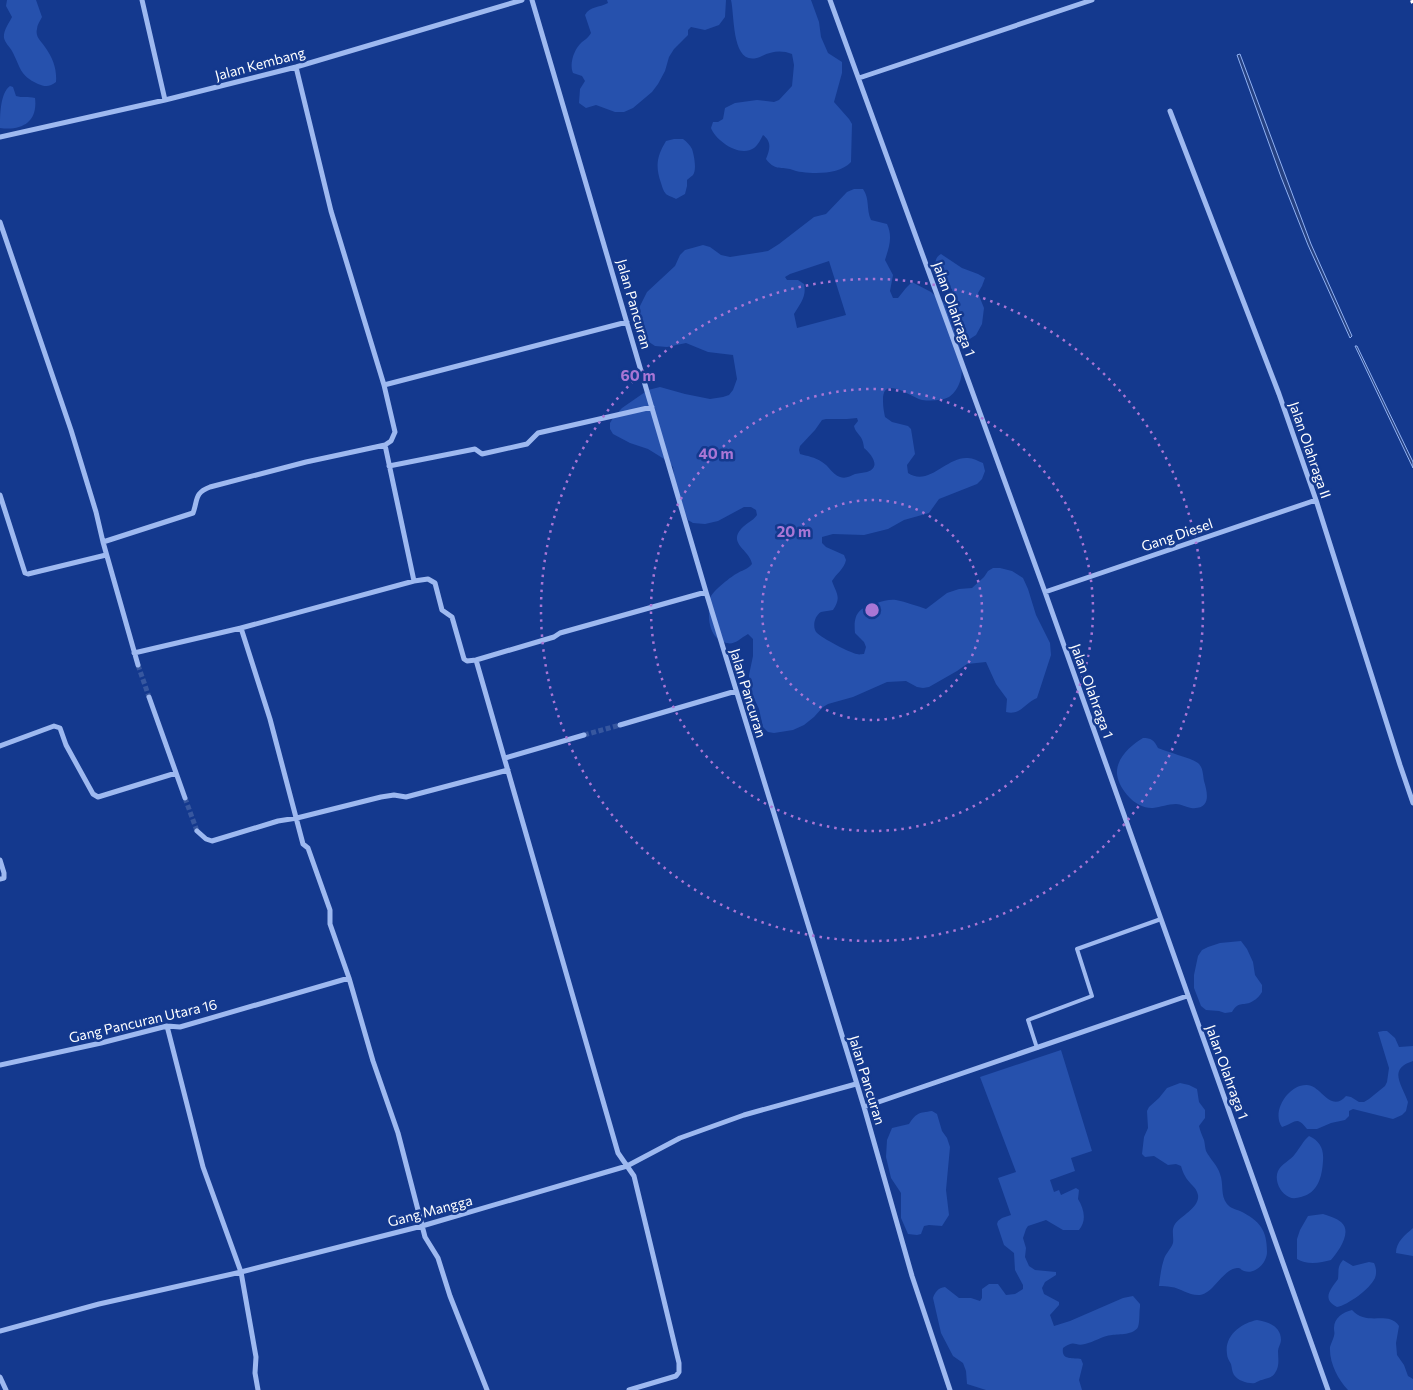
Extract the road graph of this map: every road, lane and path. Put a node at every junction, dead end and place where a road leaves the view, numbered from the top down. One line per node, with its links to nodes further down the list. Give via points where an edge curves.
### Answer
1 (142, 0): 8 (street)
2 (522, 0): 6 (street, Jalan Kembang)
3 (532, 0): 12 (street, Jalan Pancuran)
4 (830, 0): 7 (street, Jalan Olahraga 1)
5 (1092, 0): 7 (street)
6 (296, 67): 8 (street, Jalan Kembang); 13 (street, via 332,211)
7 (859, 78): 23 (street, Jalan Olahraga 1)
8 (165, 100): 10 (street, Jalan Kembang)
9 (1170, 111): 18 (street, Jalan Olahraga II, via 1279,394)
10 (0, 137)
11 (0, 222): 19 (street, via 71,430)
12 (627, 322): 13 (street); 14 (street, Jalan Pancuran)
13 (384, 385): 15 (street, via 395,432)
14 (652, 407): 16 (street, via 538,433 527,444 482,454 475,449); 22 (street, Jalan Pancuran)
15 (385, 445): 16 (street); 19 (street, via 204,489 197,497 193,513)
16 (389, 466): 21 (street)
17 (0, 495): 20 (street, via 24,573)
18 (1316, 500): 23 (street, Gang Diesel); 37 (street, Jalan Olahraga II)
19 (103, 542): 20 (street)
20 (106, 555): 25 (street)
21 (414, 581): 24 (street); 26 (street, via 428,579 434,583 442,610 452,616 464,659)
22 (706, 592): 26 (street); 28 (street, Jalan Pancuran)
23 (1045, 592): 42 (street, Jalan Olahraga 1)
24 (241, 628): 25 (street); 38 (street)
25 (134, 653): 27 (street)
26 (476, 660): 33 (street)
27 (138, 665)
28 (736, 691): 30 (street); 48 (street, Jalan Pancuran)
29 (149, 697): 35 (street)
30 (620, 725)
31 (584, 735): 33 (street)
32 (0, 746): 35 (street, via 58,726 93,794 98,797)
33 (505, 758): 34 (street)
34 (508, 770): 38 (street, via 406,797 381,797); 50 (street, via 618,1153)
35 (176, 773): 36 (street)
36 (185, 798)
37 (1413, 803)
38 (297, 818): 39 (street, via 212,840); 43 (street, via 303,844 308,848 330,910 330,924)
39 (197, 831)
40 (0, 860): 41 (street, via 4,878)
41 (0, 879)
42 (1161, 919): 44 (street, Jalan Olahraga 1); 46 (lane, via 1077,949 1092,996 1028,1020)
43 (348, 978): 45 (street, Gang Pancuran Utara 16, via 180,1027); 51 (street, via 398,1134)
44 (1188, 996): 46 (street); 60 (street, Jalan Olahraga 1)
45 (167, 1026): 47 (street, Gang Pancuran Utara 16); 52 (street, via 203,1167)
46 (1037, 1048): 49 (street)
47 (0, 1065)
48 (856, 1084): 49 (street, Jalan Pancuran); 50 (street, Gang Mangga, via 744,1115 680,1138)
49 (864, 1107): 59 (street, Jalan Pancuran, via 912,1276)
50 (627, 1166): 51 (street, Gang Mangga); 58 (street, via 634,1176 679,1363 676,1376)
51 (422, 1226): 52 (street, Gang Mangga); 57 (street, via 438,1258)
52 (240, 1272): 53 (street, Gang Mangga); 56 (street, via 256,1357 254,1373)
53 (0, 1330)
54 (0, 1376): 55 (street)
55 (6, 1390)
56 (258, 1390)
57 (487, 1390)
58 (628, 1390)
59 (950, 1390)
60 (1328, 1390)

